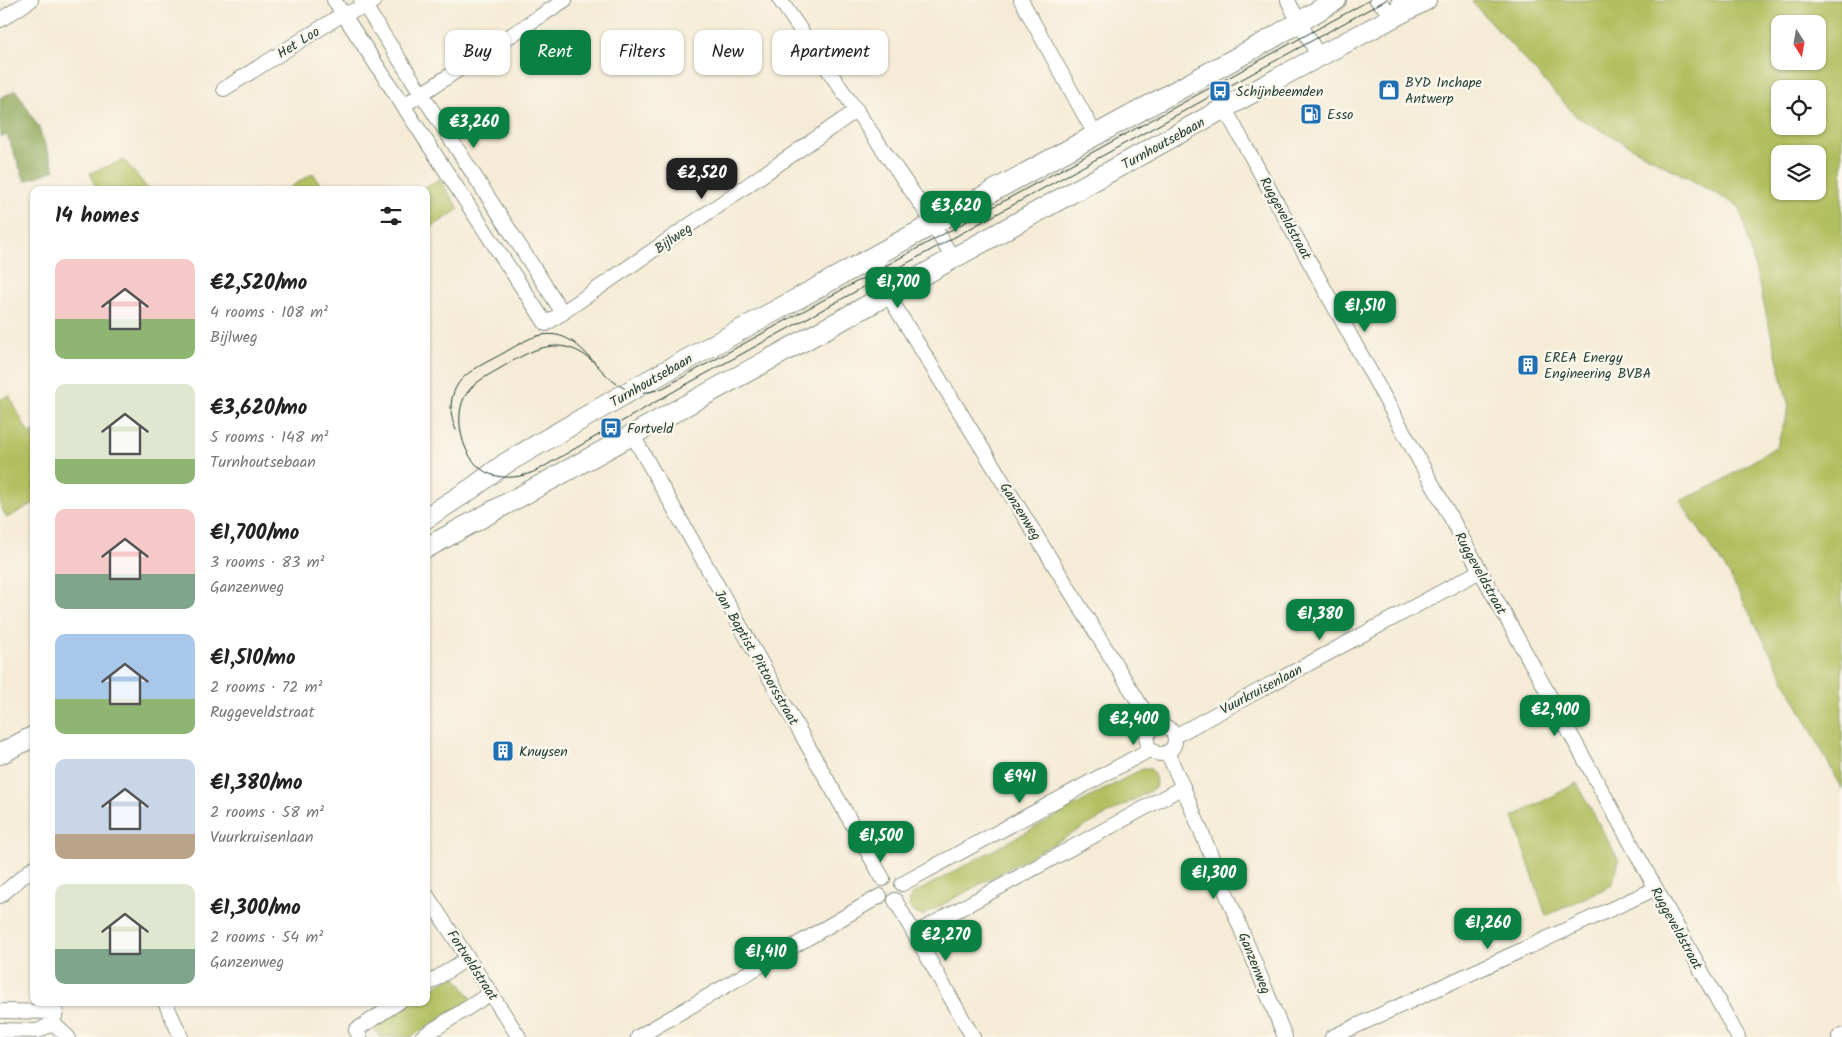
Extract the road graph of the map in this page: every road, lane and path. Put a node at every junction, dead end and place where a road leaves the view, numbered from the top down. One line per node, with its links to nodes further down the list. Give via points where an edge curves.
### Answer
1 (31, 0): 13 (street)
2 (334, 0): 12 (street)
3 (565, 0): 17 (street)
4 (780, 0): 20 (street)
5 (1021, 0): 21 (street)
6 (1288, 0): 14 (street)
7 (1336, 0): 14 (main road, Turnhoutsebaan)
8 (1376, 0): 11 (street, via 1387,9)
9 (1426, 0): 11 (main road, Turnhoutsebaan)
10 (367, 2): 12 (street, Het Loo); 17 (street)
11 (1399, 7): 15 (main road, Turnhoutsebaan)
12 (343, 14): 16 (street, Het Loo); 18 (street)
13 (0, 20)
14 (1299, 22): 15 (street); 21 (main road, Turnhoutsebaan)
15 (1319, 57): 19 (main road, Turnhoutsebaan)
16 (224, 89)
17 (421, 94): 18 (street); 26 (street)
18 (402, 106): 26 (street, Bijlweg, via 546,324)
19 (1226, 109): 24 (main road, Turnhoutsebaan); 30 (street, Ruggeveldstraat)
20 (857, 110): 22 (street); 26 (street, Bijlweg)
21 (1096, 136): 22 (main road, Turnhoutsebaan)
22 (934, 224): 23 (main road, Turnhoutsebaan); 24 (street)
23 (882, 252): 25 (street, via 876,270); 28 (main road, Turnhoutsebaan, via 513,459)
24 (952, 257): 25 (main road, Turnhoutsebaan)
25 (887, 295): 27 (main road, Turnhoutsebaan); 31 (street, Ganzenweg)
26 (563, 313)
27 (632, 434): 29 (main road, Turnhoutsebaan); 39 (street, Jan Baptist Pittoorsstraat)
28 (430, 515)
29 (430, 546)
30 (1480, 570): 32 (street, Vuurkruisenlaan); 41 (street, Ruggeveldstraat)
31 (1154, 727): 32 (street, via 1169,728); 34 (street, via 1147,740)
32 (1175, 736): 35 (street, via 1174,746)
33 (30, 738): 36 (main road)
34 (1151, 749): 35 (street); 40 (street)
35 (1167, 752): 37 (street, Ganzenweg)
36 (0, 754)
37 (1183, 787): 46 (street); 62 (street, Ganzenweg)
38 (30, 871): 42 (street)
39 (883, 878): 40 (street, via 896,877); 43 (street, via 879,885)
40 (902, 884): 45 (street, via 903,892)
41 (1655, 889): 63 (street); 64 (street, Ruggeveldstraat)
42 (0, 896)
43 (880, 896): 45 (street, via 887,901); 60 (street)
44 (430, 900): 47 (street, Fortveldstraat)
45 (895, 900): 46 (street)
46 (914, 934): 61 (street)
47 (468, 958): 48 (street); 49 (street, Fortveldstraat)
48 (430, 982)
49 (491, 993): 58 (street); 59 (street, Fortveldstraat)
50 (167, 1006): 56 (street)
51 (393, 1006): 57 (street, via 356,1030)
52 (0, 1011): 53 (street)
53 (57, 1012): 54 (street, via 38,1031); 55 (street)
54 (0, 1030)
55 (68, 1037)
56 (181, 1037)
57 (360, 1037)
58 (422, 1037)
59 (519, 1037)
60 (638, 1037)
61 (973, 1037)
62 (1285, 1037)
63 (1332, 1037)
64 (1738, 1037)

